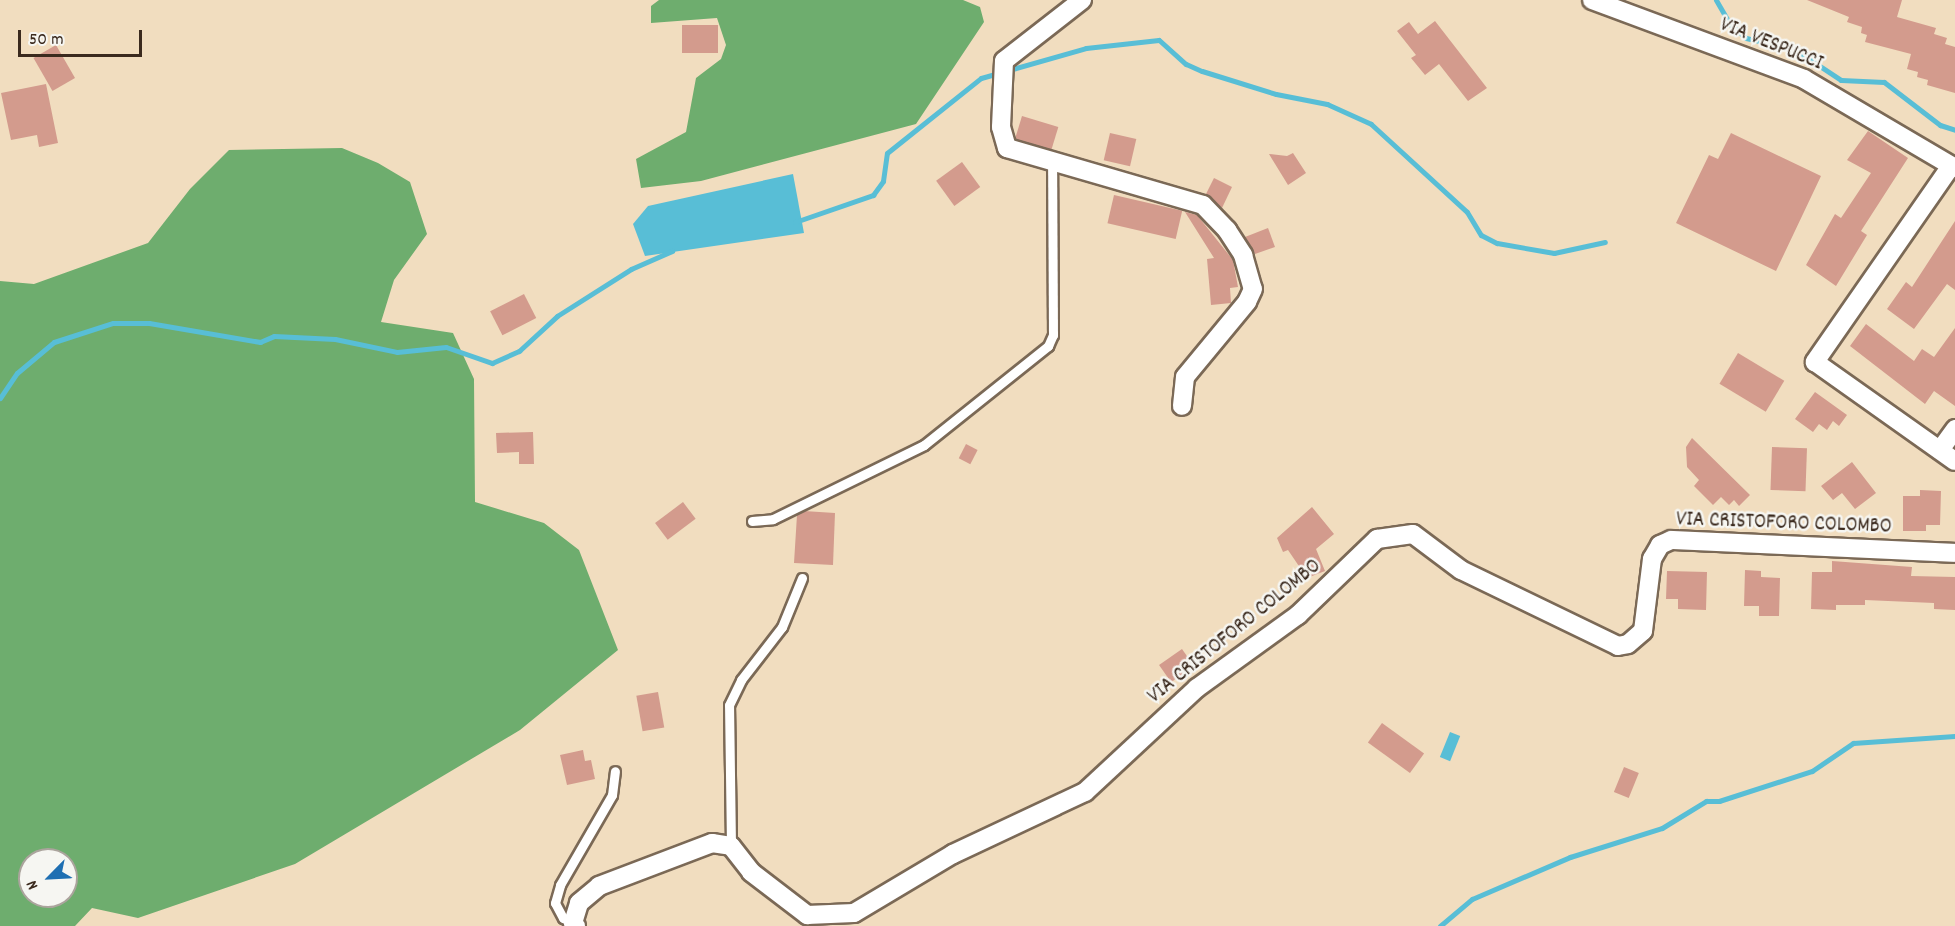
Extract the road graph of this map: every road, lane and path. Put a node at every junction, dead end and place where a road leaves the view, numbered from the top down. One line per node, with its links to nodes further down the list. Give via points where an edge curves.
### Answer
1 (1082, 0): 3 (street, via 1004,61 1001,127 1007,148)
2 (1592, 0): 4 (street, VIA VESPUCCI, via 1804,79)
3 (1052, 164): 5 (street, via 1203,205 1227,230 1243,255 1253,288 1247,303 1185,377); 9 (lane, via 1053,335 1048,346 924,445 773,519)
4 (1953, 167): 7 (street, via 1815,362)
5 (1182, 406)
6 (1955, 429): 7 (street)
7 (1940, 450): 8 (street)
8 (1955, 461)
9 (752, 521)
10 (1955, 553): 13 (street, VIA CRISTOFORO COLOMBO, via 1671,540 1660,545 1652,559 1643,631 1628,644 1618,646 1461,570 1413,534 1377,539 1298,615 1197,688 1085,792 953,854 854,913 807,915 751,872)
11 (802, 578): 13 (lane, via 782,627 741,680 729,705)
12 (615, 771): 14 (lane, via 612,795 560,885 555,903 563,918)
13 (730, 846): 14 (street, via 712,843 599,886 579,903)
14 (574, 924)

